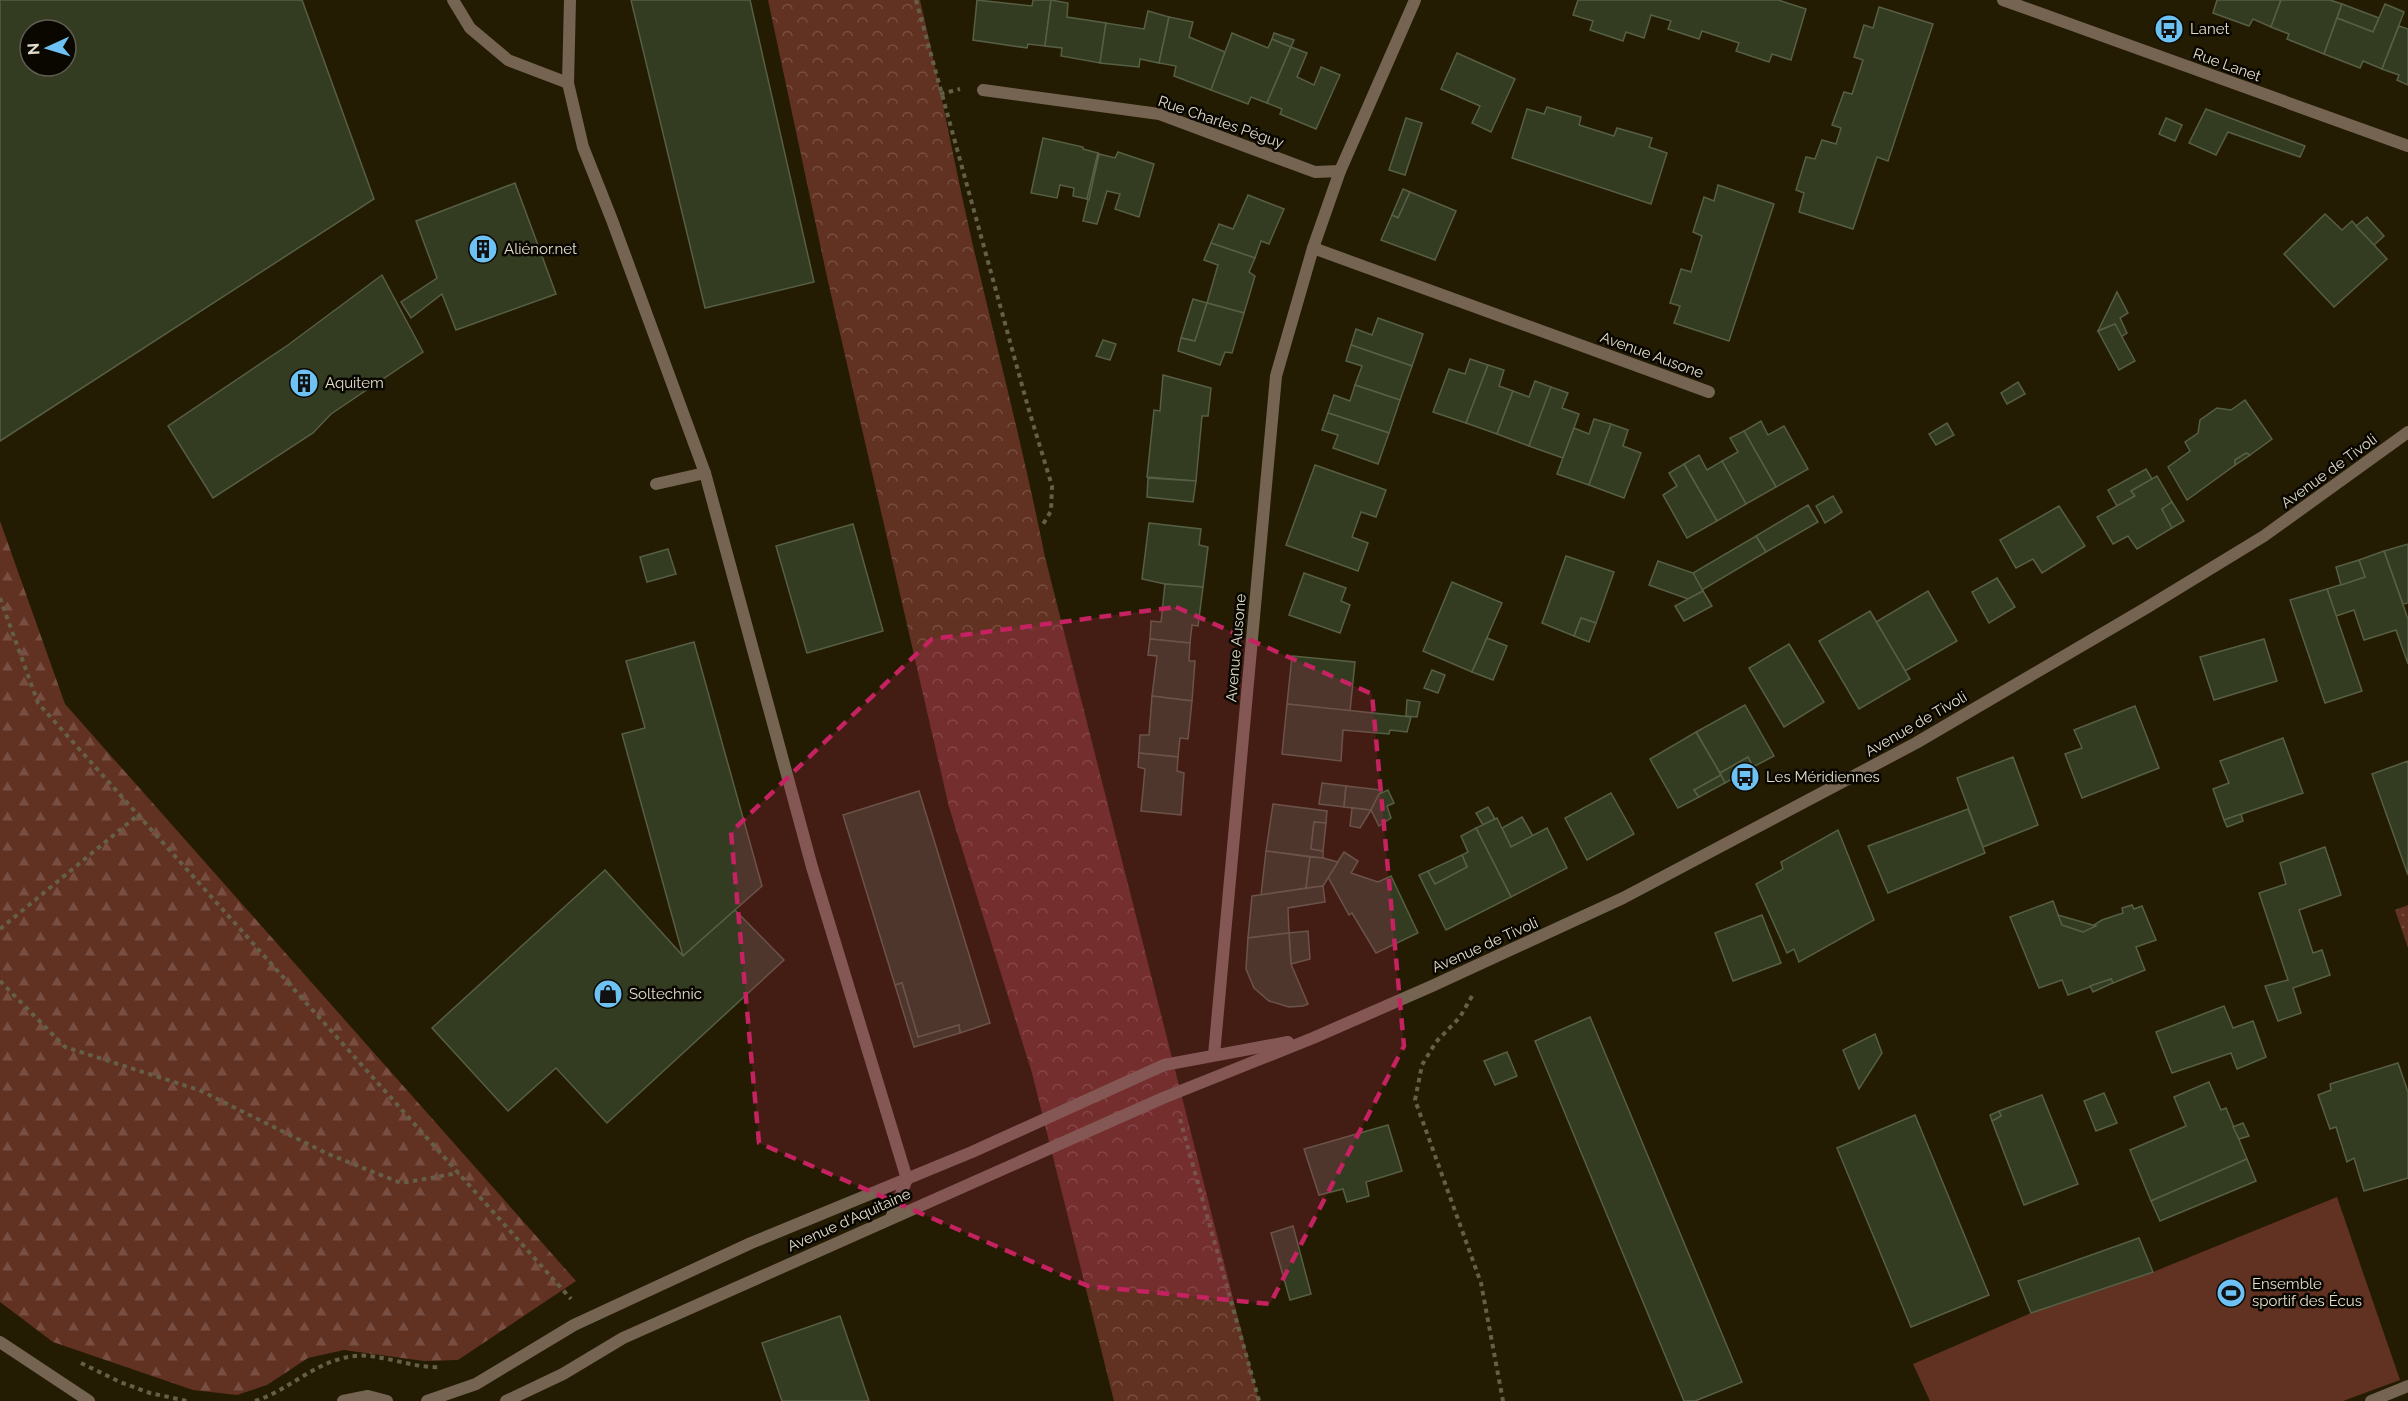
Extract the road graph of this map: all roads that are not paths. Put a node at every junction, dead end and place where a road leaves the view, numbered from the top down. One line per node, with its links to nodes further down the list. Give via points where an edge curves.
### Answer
1 (453, 0): 5 (street, via 470,28 508,60)
2 (570, 0): 5 (street)
3 (1415, 0): 8 (street, Avenue Ausone)
4 (2003, 0): 7 (street, Rue Lanet)
5 (568, 83): 12 (street, via 583,147)
6 (983, 90): 8 (street, Rue Charles Péguy, via 1159,114 1315,172)
7 (2408, 146)
8 (1340, 171): 9 (street, Avenue Ausone)
9 (1313, 248): 10 (street, Avenue Ausone); 15 (street, Avenue Ausone, via 1276,376)
10 (1709, 392)
11 (2408, 432): 14 (street, Avenue de Tivoli, via 2264,536 1916,743 1623,898)
12 (705, 473): 13 (street); 18 (street, via 812,867)
13 (656, 484)
14 (1313, 1038): 15 (street, Avenue de Tivoli); 16 (street, Avenue de Tivoli)
15 (1214, 1055): 16 (street, Avenue Ausone); 17 (street, Avenue de Tivoli, via 1164,1065)
16 (1210, 1078): 19 (street, Avenue d'Aquitaine)
17 (1048, 1118): 18 (street, Avenue d'Aquitaine)
18 (907, 1179): 19 (street); 25 (street, Avenue d'Aquitaine, via 586,1319 476,1384)
19 (891, 1218): 26 (street, Avenue d'Aquitaine, via 623,1338 563,1374)
20 (0, 1342): 22 (street)
21 (2408, 1386): 27 (street)
22 (89, 1401)
23 (343, 1401): 24 (street, via 368,1396)
24 (387, 1401)
25 (428, 1401)
26 (506, 1401)
27 (2371, 1401)

